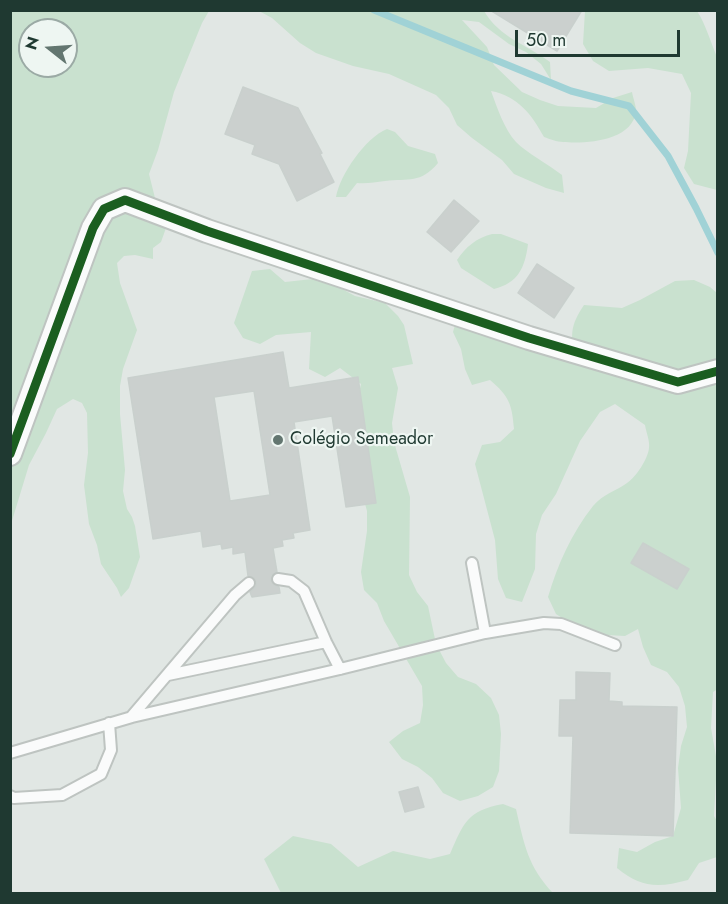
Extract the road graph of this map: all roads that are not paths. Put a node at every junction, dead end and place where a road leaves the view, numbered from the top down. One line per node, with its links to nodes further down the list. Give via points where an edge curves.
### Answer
1 (717, 371): 2 (street, via 678,382 518,334 125,200 105,209 93,228)
2 (10, 454)
3 (472, 564): 6 (lane)
4 (278, 579): 7 (lane, via 291,581 304,591)
5 (249, 583): 10 (lane)
6 (485, 633): 8 (lane, via 561,624); 9 (lane)
7 (326, 642): 9 (lane); 10 (lane)
8 (615, 645)
9 (340, 669): 11 (lane)
10 (168, 675): 11 (lane)
11 (132, 717): 12 (lane)
12 (109, 723): 13 (lane); 14 (lane, via 111,750 100,774 62,795)
13 (10, 753)
14 (10, 796)

